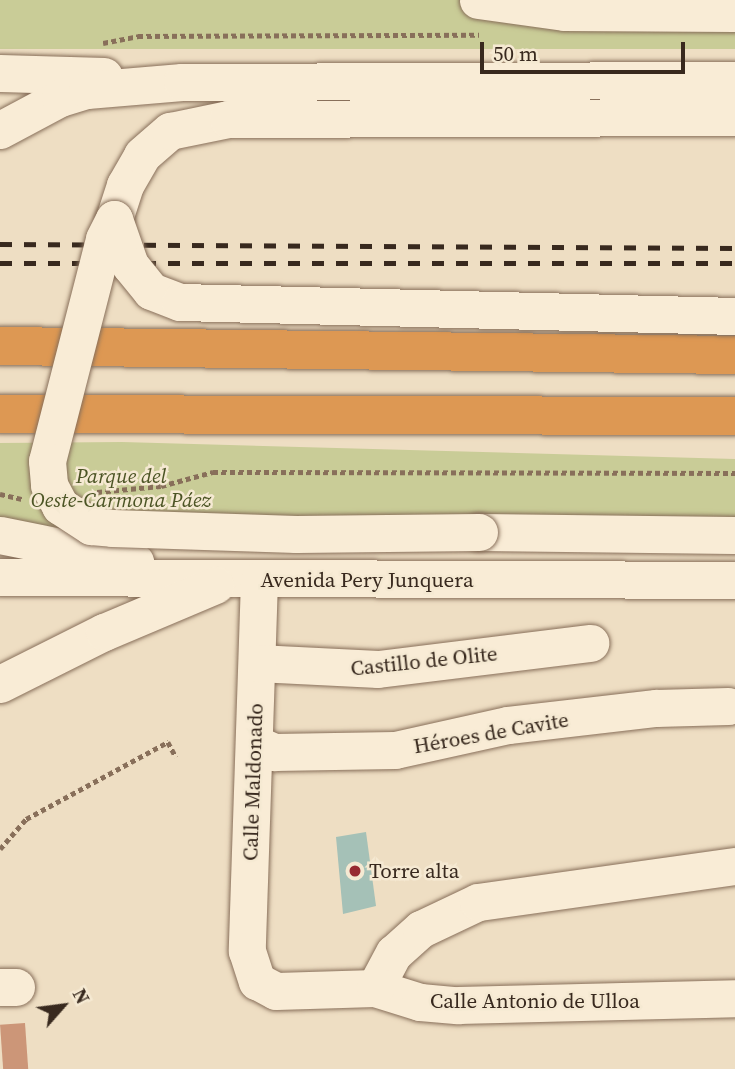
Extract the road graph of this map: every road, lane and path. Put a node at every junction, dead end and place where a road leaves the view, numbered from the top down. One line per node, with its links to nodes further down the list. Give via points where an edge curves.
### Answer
1 (735, 13): 2 (street, via 564,12)
2 (481, 17): 3 (path, via 138,36)
3 (98, 44)
4 (0, 73): 6 (street, via 52,72)
5 (735, 80): 6 (street)
6 (182, 82): 7 (street, via 87,90)
7 (32, 111): 9 (street, via 85,104 190,110); 10 (street)
8 (735, 117): 9 (street)
9 (228, 119): 11 (street, via 170,131 142,155 125,185)
10 (0, 130)
11 (114, 219): 12 (street, bridge, via 130,265 151,291 180,302); 22 (street, bridge, via 104,239 47,461 49,485 60,506 90,526 296,534)
12 (735, 316)
13 (0, 346): 14 (highway)
14 (735, 355)
15 (0, 414): 16 (highway)
16 (735, 416)
17 (735, 473): 18 (path, via 213,472 161,486)
18 (94, 492)
19 (0, 494): 20 (path)
20 (26, 498)
21 (0, 535): 24 (street)
22 (735, 535)
23 (0, 578): 24 (street, Avenida Pery Junquera)
24 (244, 580): 25 (street, Avenida Pery Junquera); 27 (street, Calle Maldonado); 28 (street, via 104,632)
25 (735, 580)
26 (590, 643): 27 (street, Castillo de Olite, via 378,669)
27 (257, 663): 30 (street, Calle Maldonado)
28 (0, 684)
29 (728, 706): 30 (street, Héroes de Cavite, via 656,708 508,725 396,750 274,752)
30 (256, 744): 34 (street, Calle Maldonado, via 247,951)
31 (176, 757): 32 (path, via 168,742 26,819)
32 (0, 849)
33 (735, 866): 35 (street, via 478,902 421,929 394,953)
34 (257, 981): 35 (street, Calle Antonio de Ulloa, via 276,991)
35 (375, 988): 36 (street, Calle Antonio de Ulloa, via 420,1002 458,1005)
36 (735, 998)

